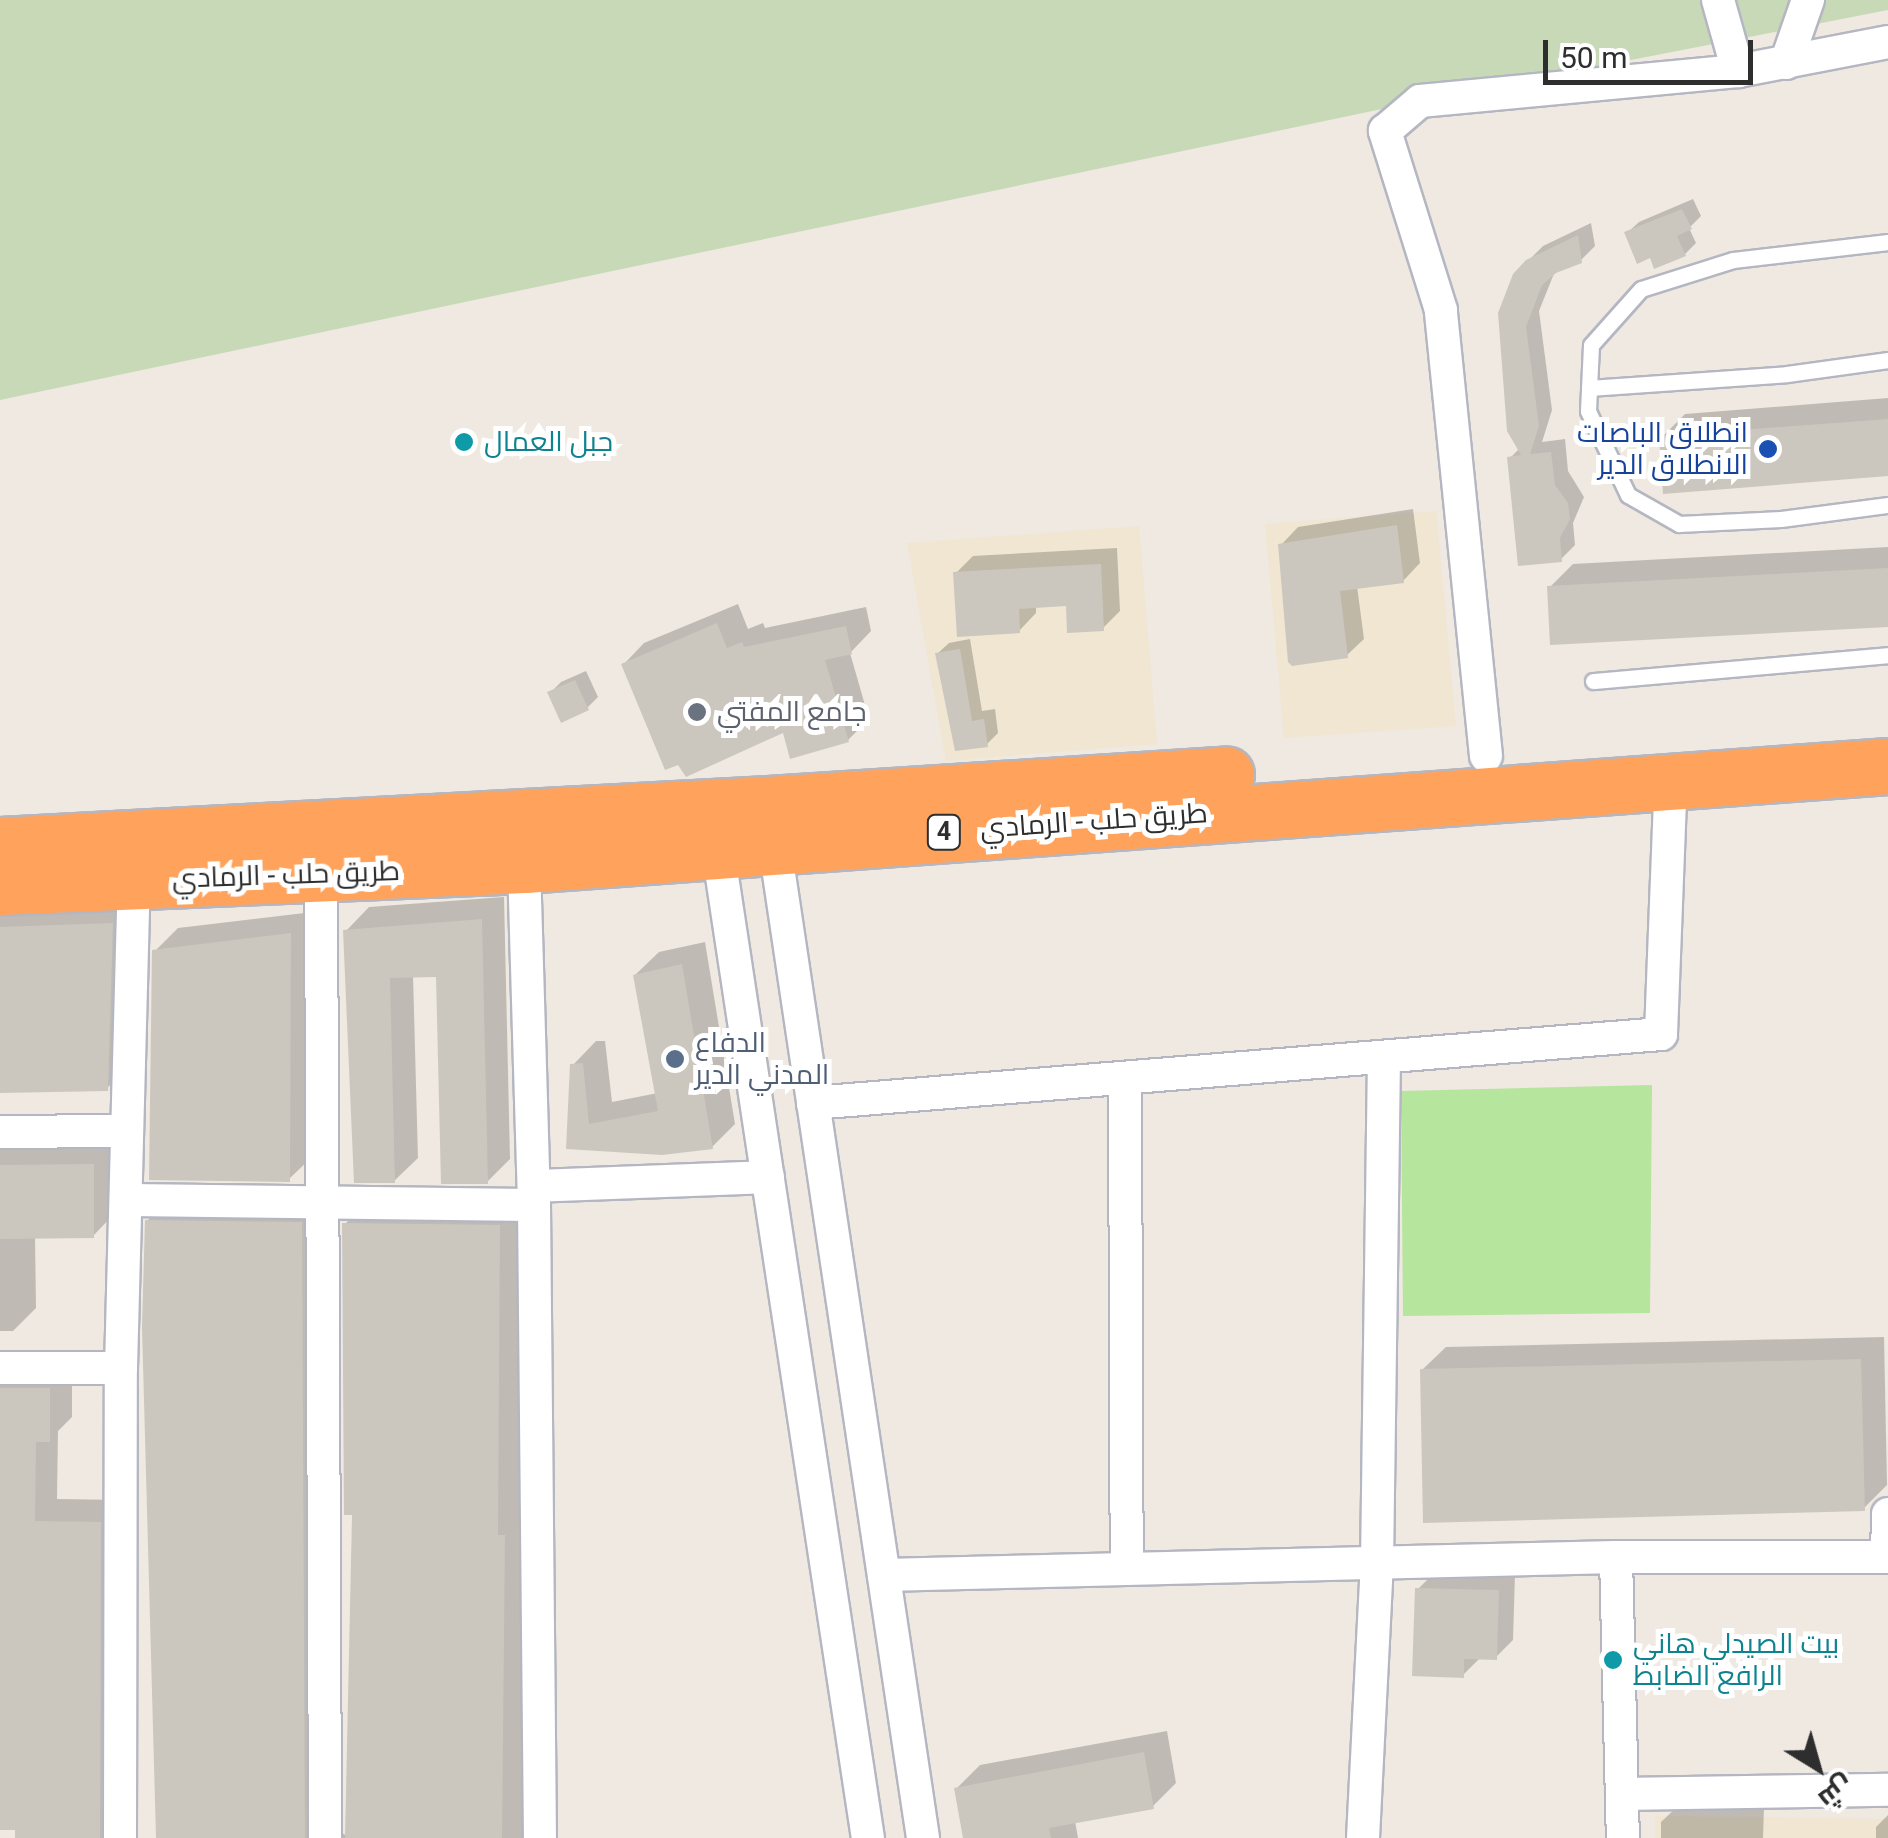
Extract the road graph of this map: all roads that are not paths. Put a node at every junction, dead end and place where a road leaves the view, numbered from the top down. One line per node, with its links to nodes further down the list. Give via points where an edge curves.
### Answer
1 (1718, 0): 5 (street)
2 (1808, 0): 4 (street)
3 (1888, 42): 4 (street)
4 (1786, 63): 5 (street)
5 (1738, 71): 13 (street, via 1420,101 1385,132 1441,310)
6 (1888, 242): 8 (lane, via 1733,260 1641,289 1591,345)
7 (1888, 360): 8 (lane)
8 (1589, 388): 9 (lane, via 1588,411 1628,495 1680,524)
9 (1888, 505)
10 (1888, 655): 11 (lane)
11 (1594, 681)
12 (1888, 732): 13 (highway, طريق حلب - الرمادي / 4)
13 (1486, 756): 16 (highway, طريق حلب - الرمادي / 4)
14 (1888, 766): 15 (highway, طريق حلب - الرمادي / 4)
15 (1671, 779): 16 (highway, طريق حلب - الرمادي / 4); 23 (street, via 1661,1034)
16 (772, 824): 17 (highway, طريق حلب - الرمادي / 4); 25 (street)
17 (715, 828): 18 (highway, طريق حلب - الرمادي / 4); 19 (highway, طريق حلب - الرمادي / 4); 28 (street)
18 (0, 845)
19 (524, 866): 20 (highway, طريق حلب - الرمادي / 4); 29 (street)
20 (321, 875): 21 (highway, طريق حلب - الرمادي / 4); 31 (street)
21 (134, 880): 22 (highway, طريق حلب - الرمادي / 4); 26 (street)
22 (0, 886)
23 (1384, 1057): 24 (street); 37 (street)
24 (1125, 1079): 25 (street); 38 (street)
25 (814, 1103): 39 (street)
26 (125, 1131): 27 (street); 30 (street)
27 (0, 1132)
28 (768, 1177): 29 (street); 45 (street)
29 (534, 1196): 31 (street); 44 (street)
30 (127, 1200): 31 (street); 33 (street)
31 (320, 1202): 43 (street)
32 (0, 1368): 33 (street)
33 (121, 1368): 42 (street)
34 (1888, 1514): 35 (street)
35 (1888, 1557): 36 (street)
36 (1616, 1558): 37 (street); 41 (street)
37 (1377, 1564): 38 (street); 47 (street)
38 (1127, 1570): 39 (street)
39 (884, 1575): 46 (street)
40 (1888, 1790): 41 (street)
41 (1622, 1794): 48 (street)
42 (120, 1838)
43 (325, 1838)
44 (540, 1838)
45 (868, 1838)
46 (923, 1838)
47 (1363, 1838)
48 (1623, 1838)

